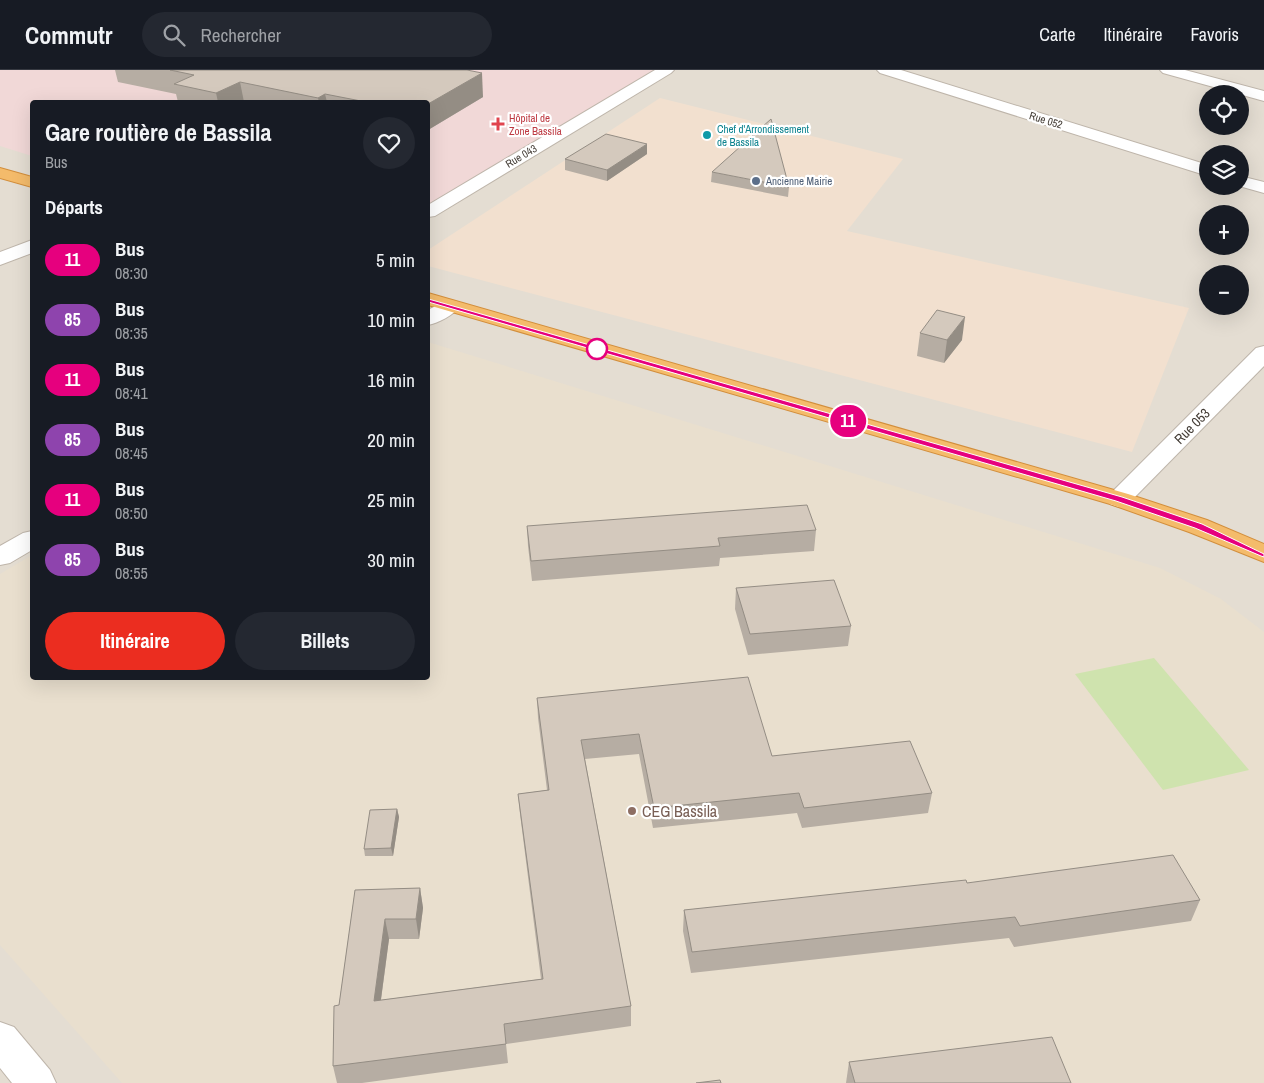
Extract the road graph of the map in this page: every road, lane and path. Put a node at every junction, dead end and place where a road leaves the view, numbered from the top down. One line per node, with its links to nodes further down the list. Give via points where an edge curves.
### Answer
1 (666, 70): 10 (street, Rue 043)
2 (885, 70): 5 (street, Rue 052)
3 (1168, 70): 4 (street)
4 (1264, 96)
5 (1199, 168)
6 (0, 173): 7 (highway)
7 (30, 181)
8 (1249, 184): 9 (street)
9 (1264, 188)
10 (430, 211)
11 (30, 247): 12 (street)
12 (0, 259)
13 (430, 300): 14 (highway)
14 (450, 306): 15 (street); 17 (highway)
15 (430, 318)
16 (1264, 353): 17 (street, Rue 053)
17 (1119, 499): 18 (highway, via 1198,526)
18 (1264, 554)
19 (0, 1040): 20 (street)
20 (36, 1083)

